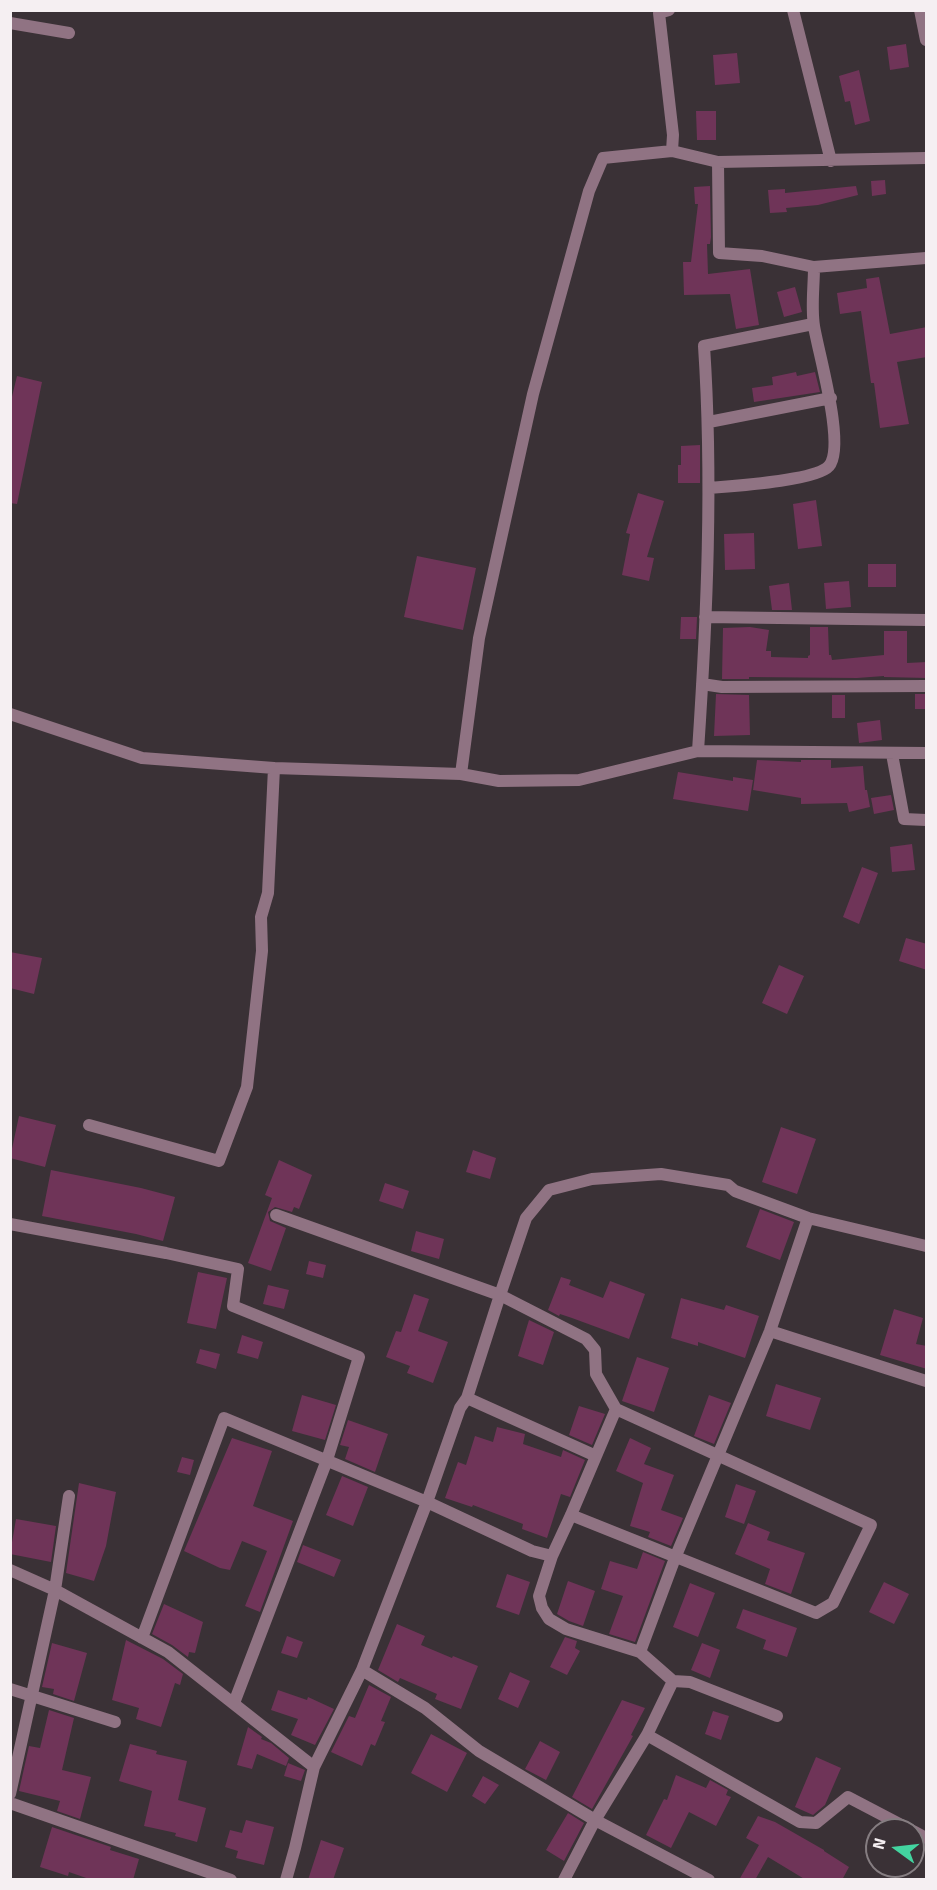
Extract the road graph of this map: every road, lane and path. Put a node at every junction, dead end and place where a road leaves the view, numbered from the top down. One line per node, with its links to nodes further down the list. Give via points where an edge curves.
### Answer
1 (669, 10): 7 (street, via 659,14)
2 (793, 10): 9 (street)
3 (920, 10): 6 (street)
4 (10, 23): 5 (street)
5 (69, 33)
6 (927, 40)
7 (672, 151): 10 (street); 26 (street, via 603,159 589,192 533,394 479,638)
8 (927, 158): 9 (street)
9 (831, 161): 10 (street)
10 (718, 162): 12 (street, via 718,253 762,256)
11 (927, 258): 12 (street)
12 (814, 267): 13 (street)
13 (813, 324): 14 (street); 15 (street, via 704,346)
14 (831, 398): 15 (street); 16 (street, via 831,465 801,477)
15 (709, 422): 16 (street)
16 (709, 488): 17 (street)
17 (705, 617): 18 (street); 19 (street)
18 (927, 620)
19 (702, 684): 20 (street); 22 (street)
20 (927, 686)
21 (10, 714): 25 (street, via 142,758)
22 (698, 751): 24 (street); 26 (street, via 579,780 499,781)
23 (927, 753): 24 (street)
24 (892, 754): 27 (street, via 904,819)
25 (274, 768): 26 (street); 28 (street, via 268,893 261,917 262,951 247,1087 219,1161)
26 (461, 774)
27 (927, 820)
28 (89, 1125)
29 (276, 1215): 33 (street)
30 (808, 1218): 32 (street); 33 (street, via 728,1185 661,1174 592,1179 549,1190 526,1218); 34 (street)
31 (10, 1224): 40 (street, via 238,1269 233,1306 359,1357)
32 (927, 1246)
33 (500, 1295): 36 (street); 37 (street, via 586,1339 595,1350 596,1374)
34 (770, 1331): 35 (street); 39 (street)
35 (927, 1381)
36 (467, 1398): 38 (street); 42 (street)
37 (616, 1409): 38 (street); 39 (street)
38 (596, 1456): 43 (street)
39 (717, 1456): 45 (street); 45 (street, via 871,1525 834,1603 816,1613)
40 (327, 1460): 42 (street); 48 (street, via 224,1418); 54 (street)
41 (69, 1496): 47 (street)
42 (427, 1502): 44 (street, via 532,1551); 50 (street)
43 (571, 1515): 44 (street); 45 (street)
44 (552, 1556): 49 (street, via 539,1596 549,1619 566,1629)
45 (675, 1558): 49 (street)
46 (10, 1570): 47 (street)
47 (55, 1590): 48 (street); 53 (street)
48 (142, 1638): 54 (street, via 168,1652)
49 (640, 1652): 51 (street)
50 (363, 1670): 58 (street); 62 (street, via 425,1708 479,1751)
51 (673, 1681): 55 (street, via 690,1682); 57 (street)
52 (10, 1689): 53 (street)
53 (32, 1695): 56 (street); 59 (street)
54 (234, 1703): 58 (street)
55 (777, 1716)
56 (115, 1722)
57 (647, 1735): 61 (street, via 800,1822 816,1823 848,1797); 62 (street)
58 (314, 1767): 64 (street)
59 (10, 1794)
60 (10, 1803): 63 (street)
61 (888, 1818)
62 (595, 1820): 65 (street); 66 (street)
63 (231, 1880)
64 (286, 1880)
65 (564, 1880)
66 (709, 1880)

